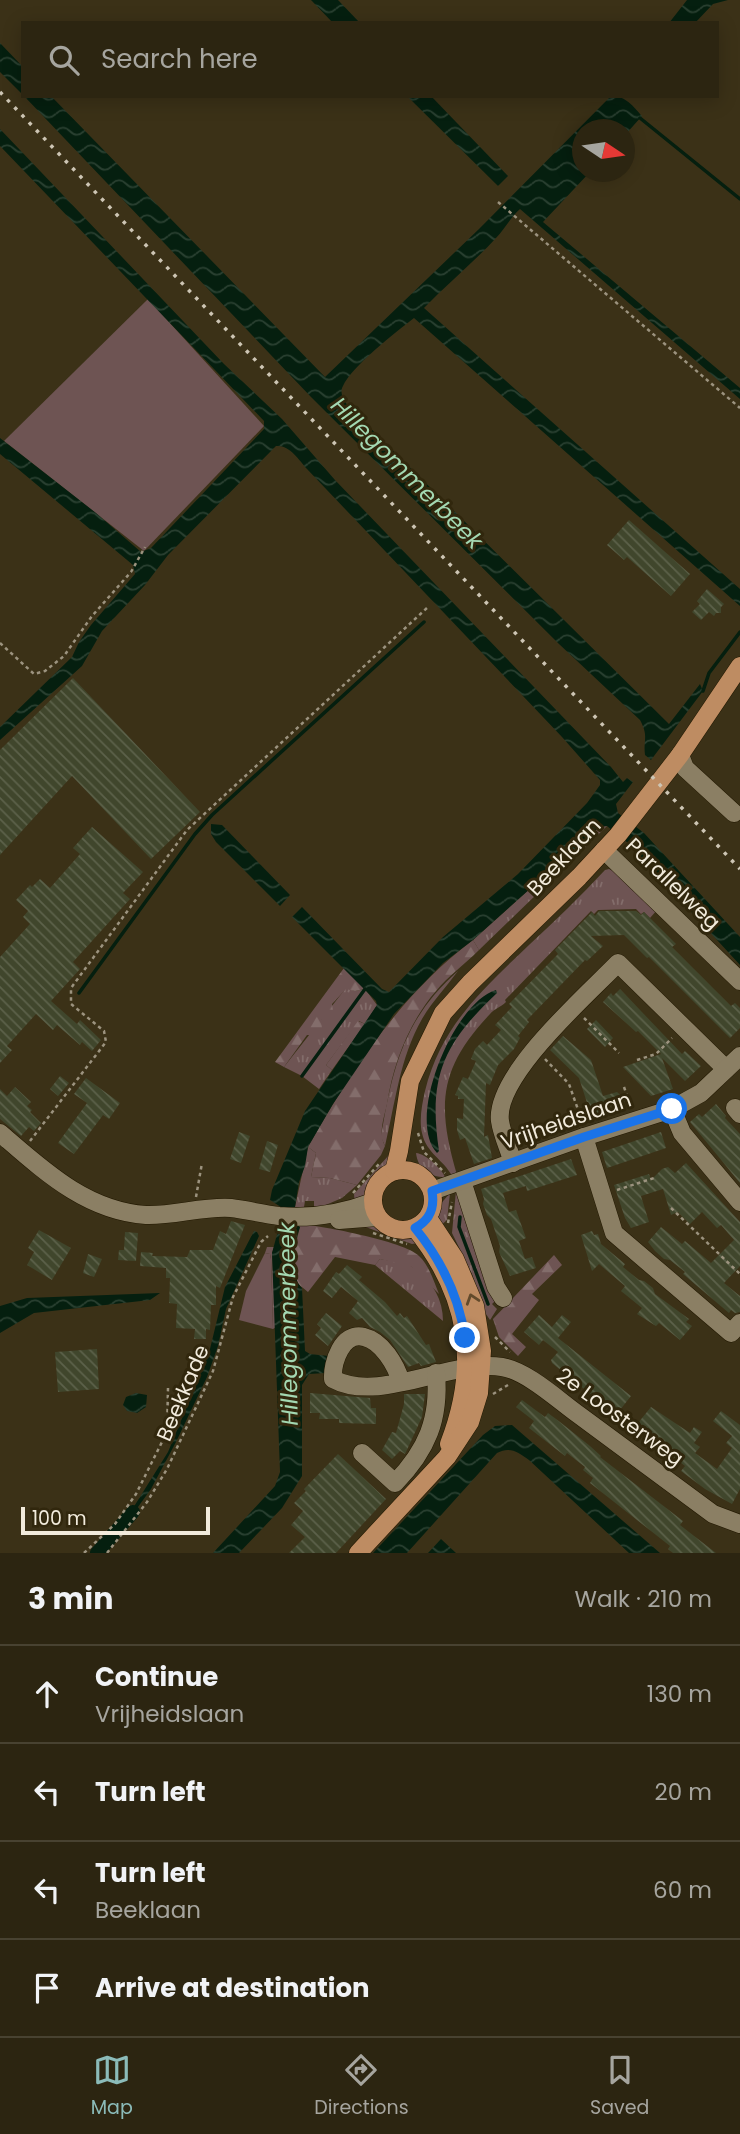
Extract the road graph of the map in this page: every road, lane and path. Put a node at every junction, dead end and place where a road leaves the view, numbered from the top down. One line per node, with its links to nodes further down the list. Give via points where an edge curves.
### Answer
1 (498, 202): 2 (path)
2 (740, 408)
3 (145, 547): 5 (path, via 131,572 64,656 45,671 34,674)
4 (428, 607): 25 (path, via 187,830 71,988 71,1004 104,1031 106,1042)
5 (0, 643)
6 (740, 666): 7 (main road, Beeklaan)
7 (680, 755): 8 (street, via 685,768); 9 (main road, Beeklaan)
8 (734, 813)
9 (604, 850): 10 (street, Parallelweg); 18 (main road, Beeklaan, via 443,1013)
10 (740, 981)
11 (575, 1008): 12 (street, via 618,963); 13 (street); 14 (path)
12 (683, 1027): 16 (path, via 656,1054); 17 (street)
13 (536, 1049): 24 (path, via 569,1084); 27 (street, via 504,1092 500,1119)
14 (619, 1053)
15 (740, 1056): 17 (street, Vrijheidslaan)
16 (637, 1060)
17 (726, 1069): 20 (street, Vrijheidslaan, via 701,1093)
18 (416, 1072): 28 (main road, Beeklaan, via 410,1082 399,1151); 29 (main road, Beeklaan, via 410,1123)
19 (624, 1087): 21 (path)
20 (672, 1109): 21 (street, Vrijheidslaan); 35 (street, via 682,1133)
21 (635, 1121): 24 (street, Vrijheidslaan)
22 (416, 1127): 31 (path, via 425,1152)
23 (0, 1133): 25 (street)
24 (586, 1136): 27 (street, Vrijheidslaan); 34 (street)
25 (22, 1151): 37 (street, via 55,1180 102,1206 146,1214)
26 (202, 1163): 37 (path)
27 (513, 1163): 31 (street, Vrijheidslaan)
28 (390, 1164): 29 (main road); 33 (path); 38 (main road, via 378,1183)
29 (415, 1172): 32 (main road)
30 (654, 1178): 34 (path)
31 (456, 1183): 32 (street, Vrijheidslaan); 40 (path); 44 (street)
32 (432, 1191): 39 (main road, via 433,1204)
33 (350, 1195)
34 (602, 1195): 45 (street, via 614,1233 732,1333)
35 (740, 1202)
36 (671, 1208): 43 (path)
37 (193, 1211): 38 (street, via 229,1208 296,1216 354,1209)
38 (375, 1217): 39 (main road, via 404,1231); 42 (path)
39 (421, 1223): 46 (main road, via 455,1295)
40 (448, 1223)
41 (268, 1236): 55 (path, Beekkade, via 233,1297 213,1371 167,1469)
42 (415, 1247)
43 (740, 1274)
44 (503, 1297)
45 (740, 1323)
46 (474, 1367): 47 (street, 2e Loosterweg); 52 (main road, via 479,1393 470,1422 447,1457); 53 (street, 2e Loosterweg, via 512,1369 713,1514)
47 (436, 1373): 48 (street, 2e Loosterweg); 51 (street, via 435,1417 428,1438)
48 (401, 1382)
49 (169, 1388): 54 (path, via 167,1432 136,1494 115,1524)
50 (362, 1453): 51 (street)
51 (395, 1483): 52 (street)
52 (410, 1497): 56 (main road)
53 (740, 1524)
54 (84, 1553)
55 (107, 1553)
56 (358, 1553)

